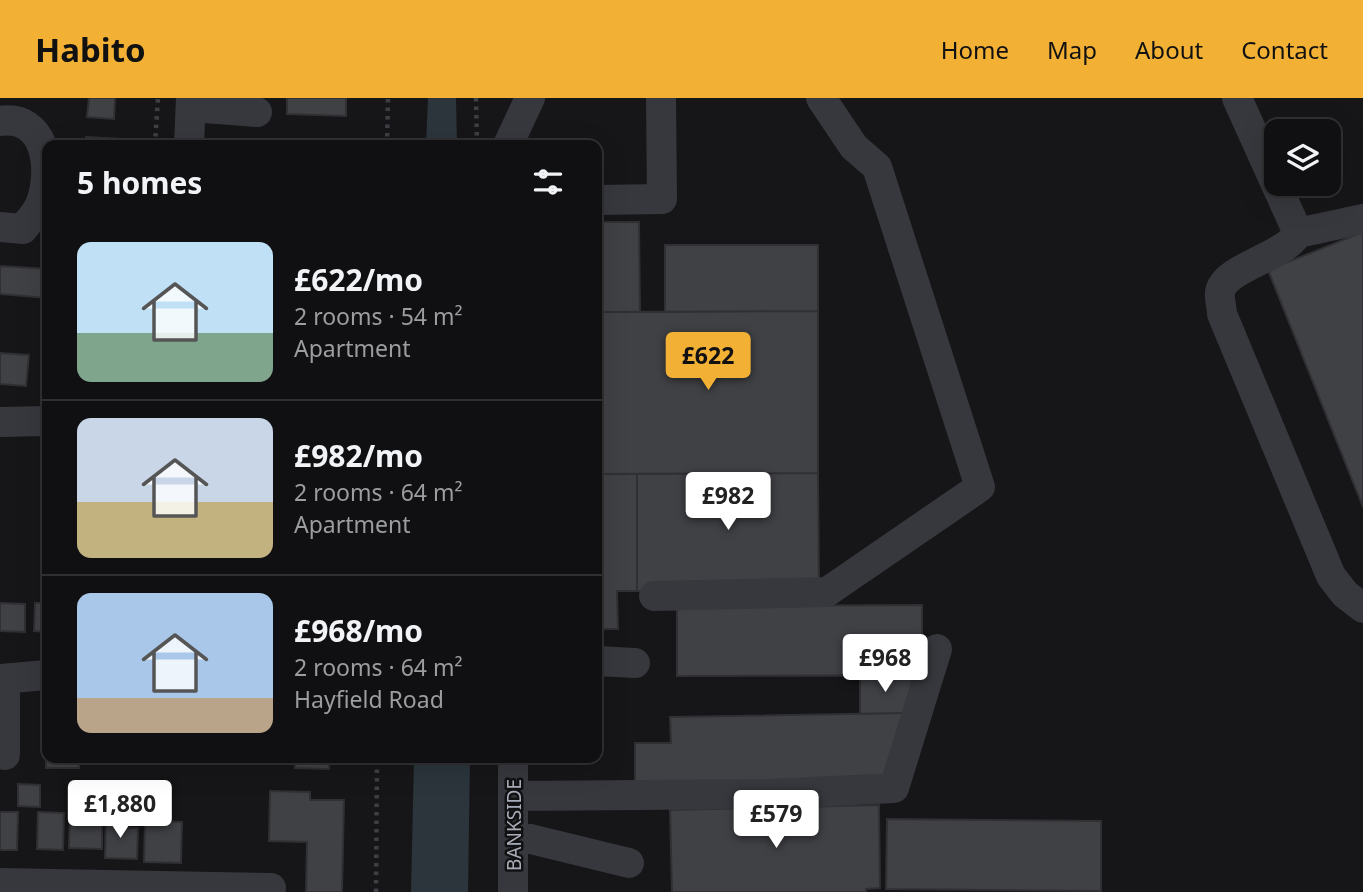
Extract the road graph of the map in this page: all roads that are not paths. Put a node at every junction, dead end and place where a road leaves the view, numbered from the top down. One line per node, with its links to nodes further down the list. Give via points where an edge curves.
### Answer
1 (530, 98): 9 (street)
2 (662, 98): 12 (street, via 662,199)
3 (821, 98): 18 (street, via 854,147 877,167 980,487 827,592)
4 (1237, 98): 14 (street)
5 (191, 103): 6 (street); 8 (street)
6 (257, 112)
7 (0, 121): 10 (street, via 25,124)
8 (189, 140)
9 (510, 140)
10 (42, 144)
11 (42, 200): 15 (street, via 23,229)
12 (602, 200)
13 (1363, 219): 14 (street)
14 (1293, 222): 19 (street, via 1294,241 1226,279 1220,292 1222,314 1331,576)
15 (0, 227)
16 (42, 421): 17 (street)
17 (0, 422)
18 (654, 596)
19 (1363, 608)
20 (937, 649): 27 (street, via 894,788)
21 (602, 661): 22 (street)
22 (635, 663)
23 (42, 675): 24 (street)
24 (3, 679): 25 (street)
25 (5, 755)
26 (513, 763): 27 (street, BANKSIDE)
27 (514, 796): 28 (street, BANKSIDE)
28 (514, 835): 29 (street); 33 (street, BANKSIDE)
29 (629, 863)
30 (0, 883): 32 (street)
31 (271, 888): 32 (street)
32 (139, 889)
33 (513, 892)

